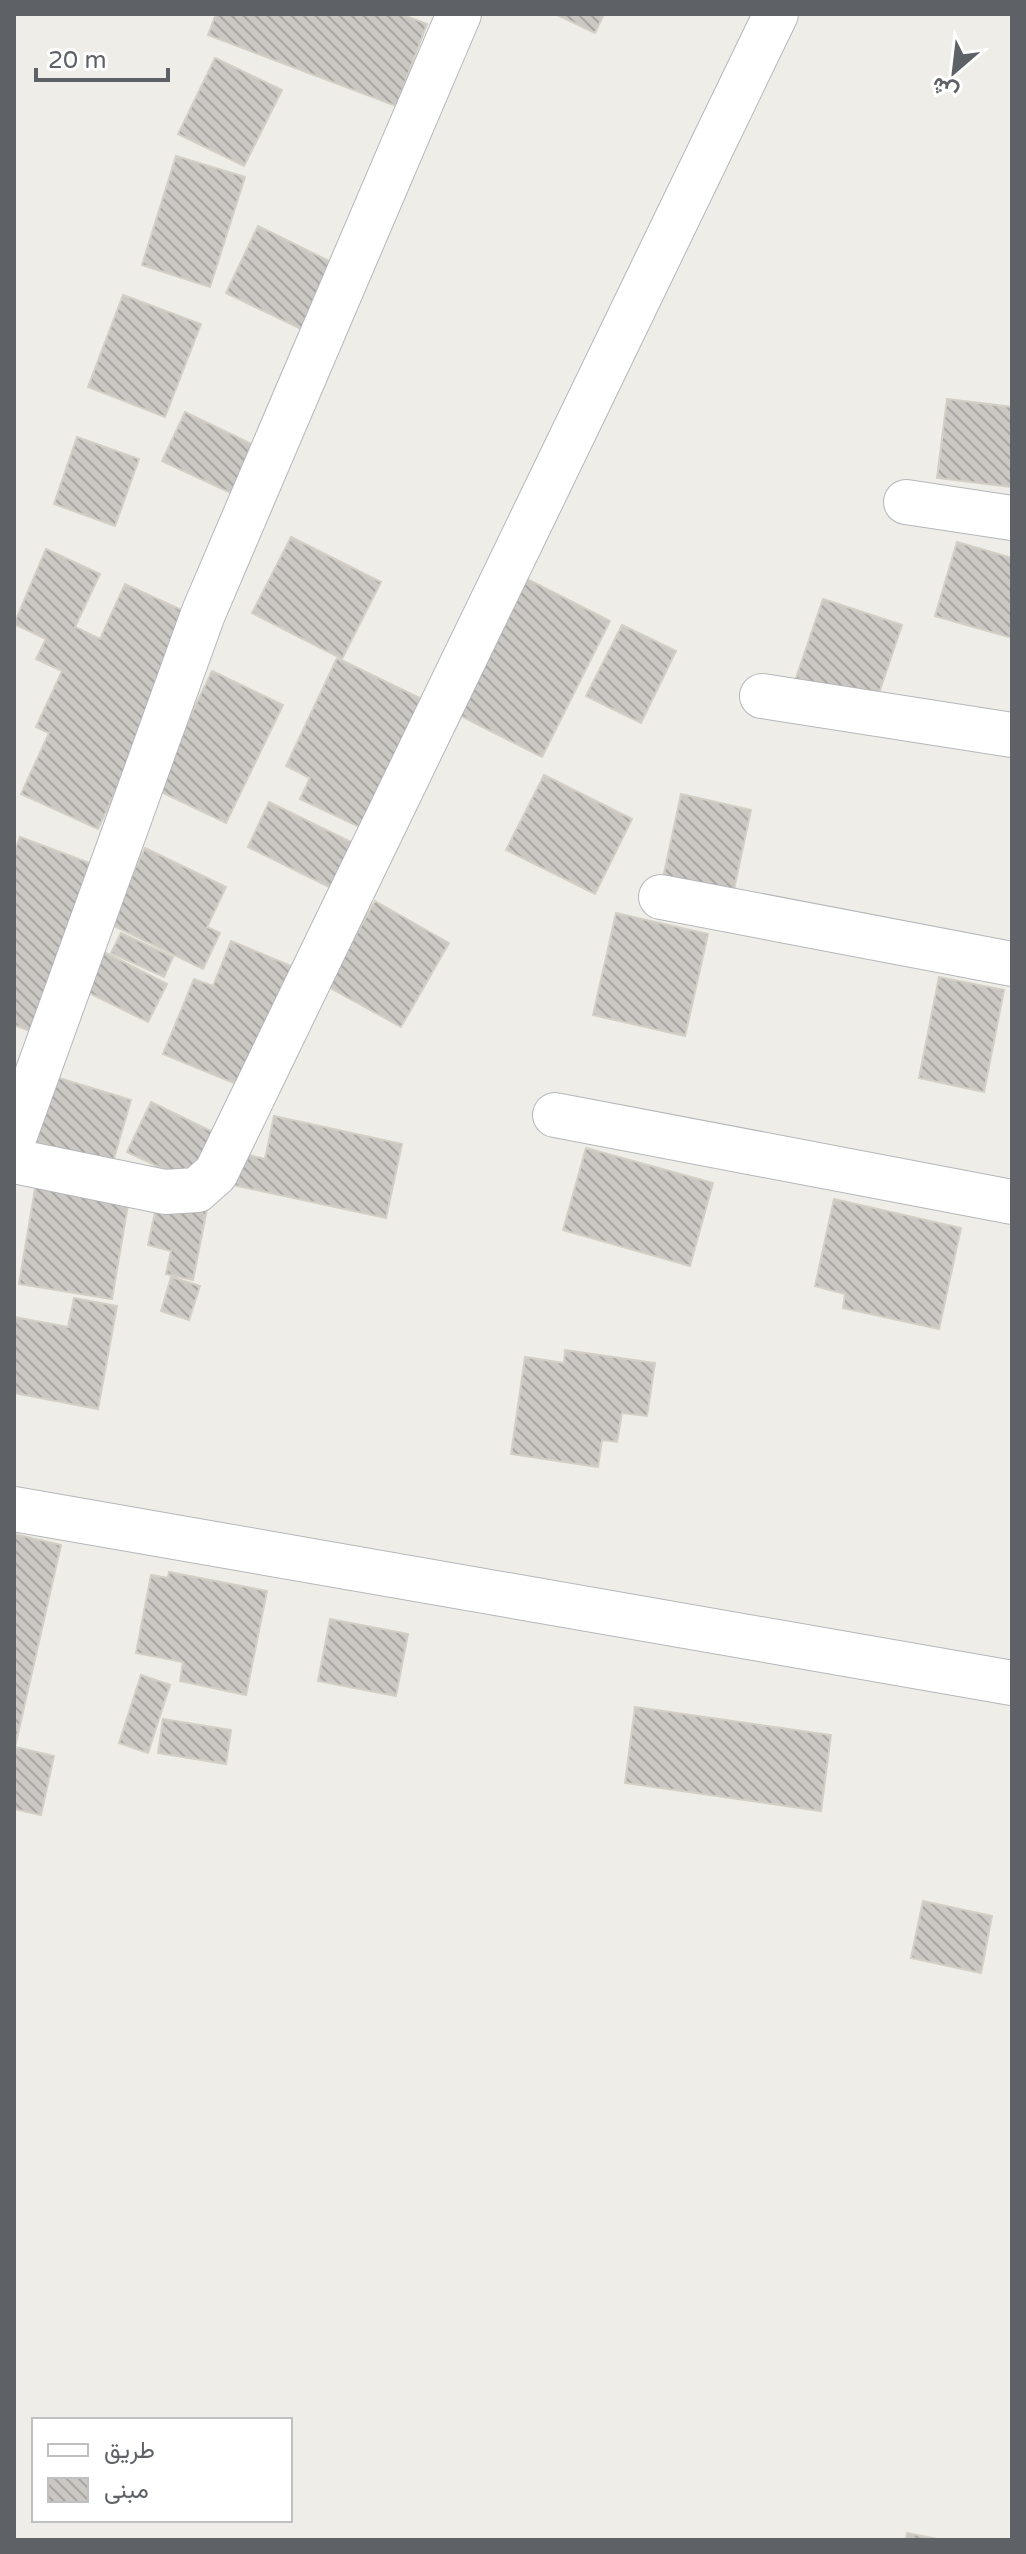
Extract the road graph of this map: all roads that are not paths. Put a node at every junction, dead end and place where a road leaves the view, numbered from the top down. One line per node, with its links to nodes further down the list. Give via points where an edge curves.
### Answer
1 (459, 14): 10 (street, via 203,614)
2 (776, 14): 11 (street, via 216,1173 197,1190 165,1192)
3 (906, 502): 4 (street)
4 (1012, 518)
5 (762, 696): 6 (street)
6 (1012, 735)
7 (661, 897): 8 (street)
8 (1012, 964)
9 (555, 1115): 12 (street)
10 (14, 1138)
11 (14, 1161)
12 (1012, 1202)
13 (14, 1509): 14 (street)
14 (1012, 1683)

